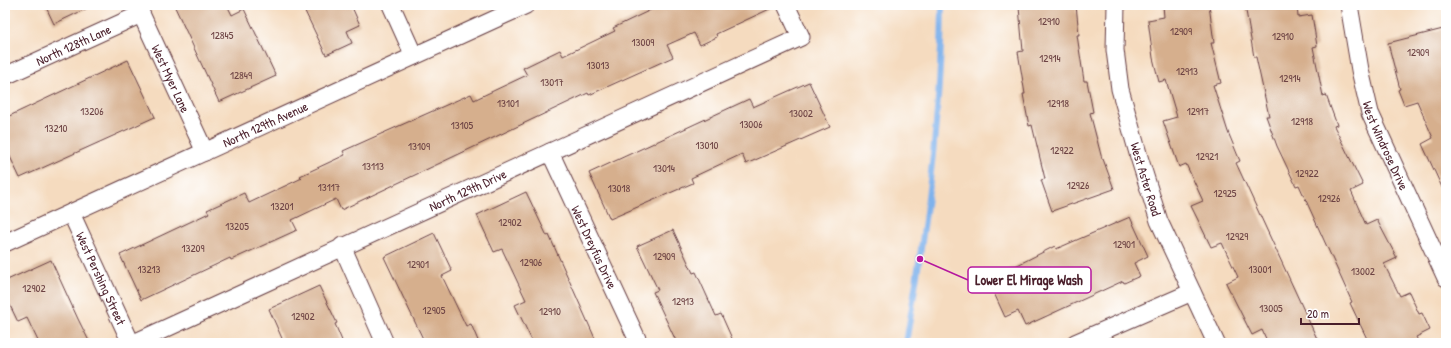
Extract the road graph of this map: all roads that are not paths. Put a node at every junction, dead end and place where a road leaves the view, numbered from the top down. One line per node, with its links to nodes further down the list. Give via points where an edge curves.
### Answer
1 (391, 5): 7 (street)
2 (526, 5): 7 (street, North 129th Avenue)
3 (786, 5): 10 (street, North 129th Drive, via 801,37)
4 (1116, 5): 15 (street, West Aster Road, via 1114,50 1120,89 1159,221)
5 (1349, 5): 14 (street, West Windrose Drive, via 1370,113)
6 (139, 10): 8 (street, North 128th Lane); 9 (street, West Myer Lane)
7 (414, 56): 9 (street, North 129th Avenue)
8 (5, 76)
9 (205, 152): 11 (street, North 129th Avenue)
10 (550, 152): 13 (street, North 129th Drive); 18 (street, West Dreyfus Drive)
11 (71, 213): 12 (street, North 129th Avenue); 16 (street, West Pershing Street)
12 (5, 243)
13 (342, 246): 16 (street, North 129th Drive); 17 (street)
14 (1446, 278)
15 (1192, 292): 19 (street); 20 (street, West Aster Road)
16 (132, 343)
17 (386, 343)
18 (639, 343)
19 (1075, 343)
20 (1216, 343)

